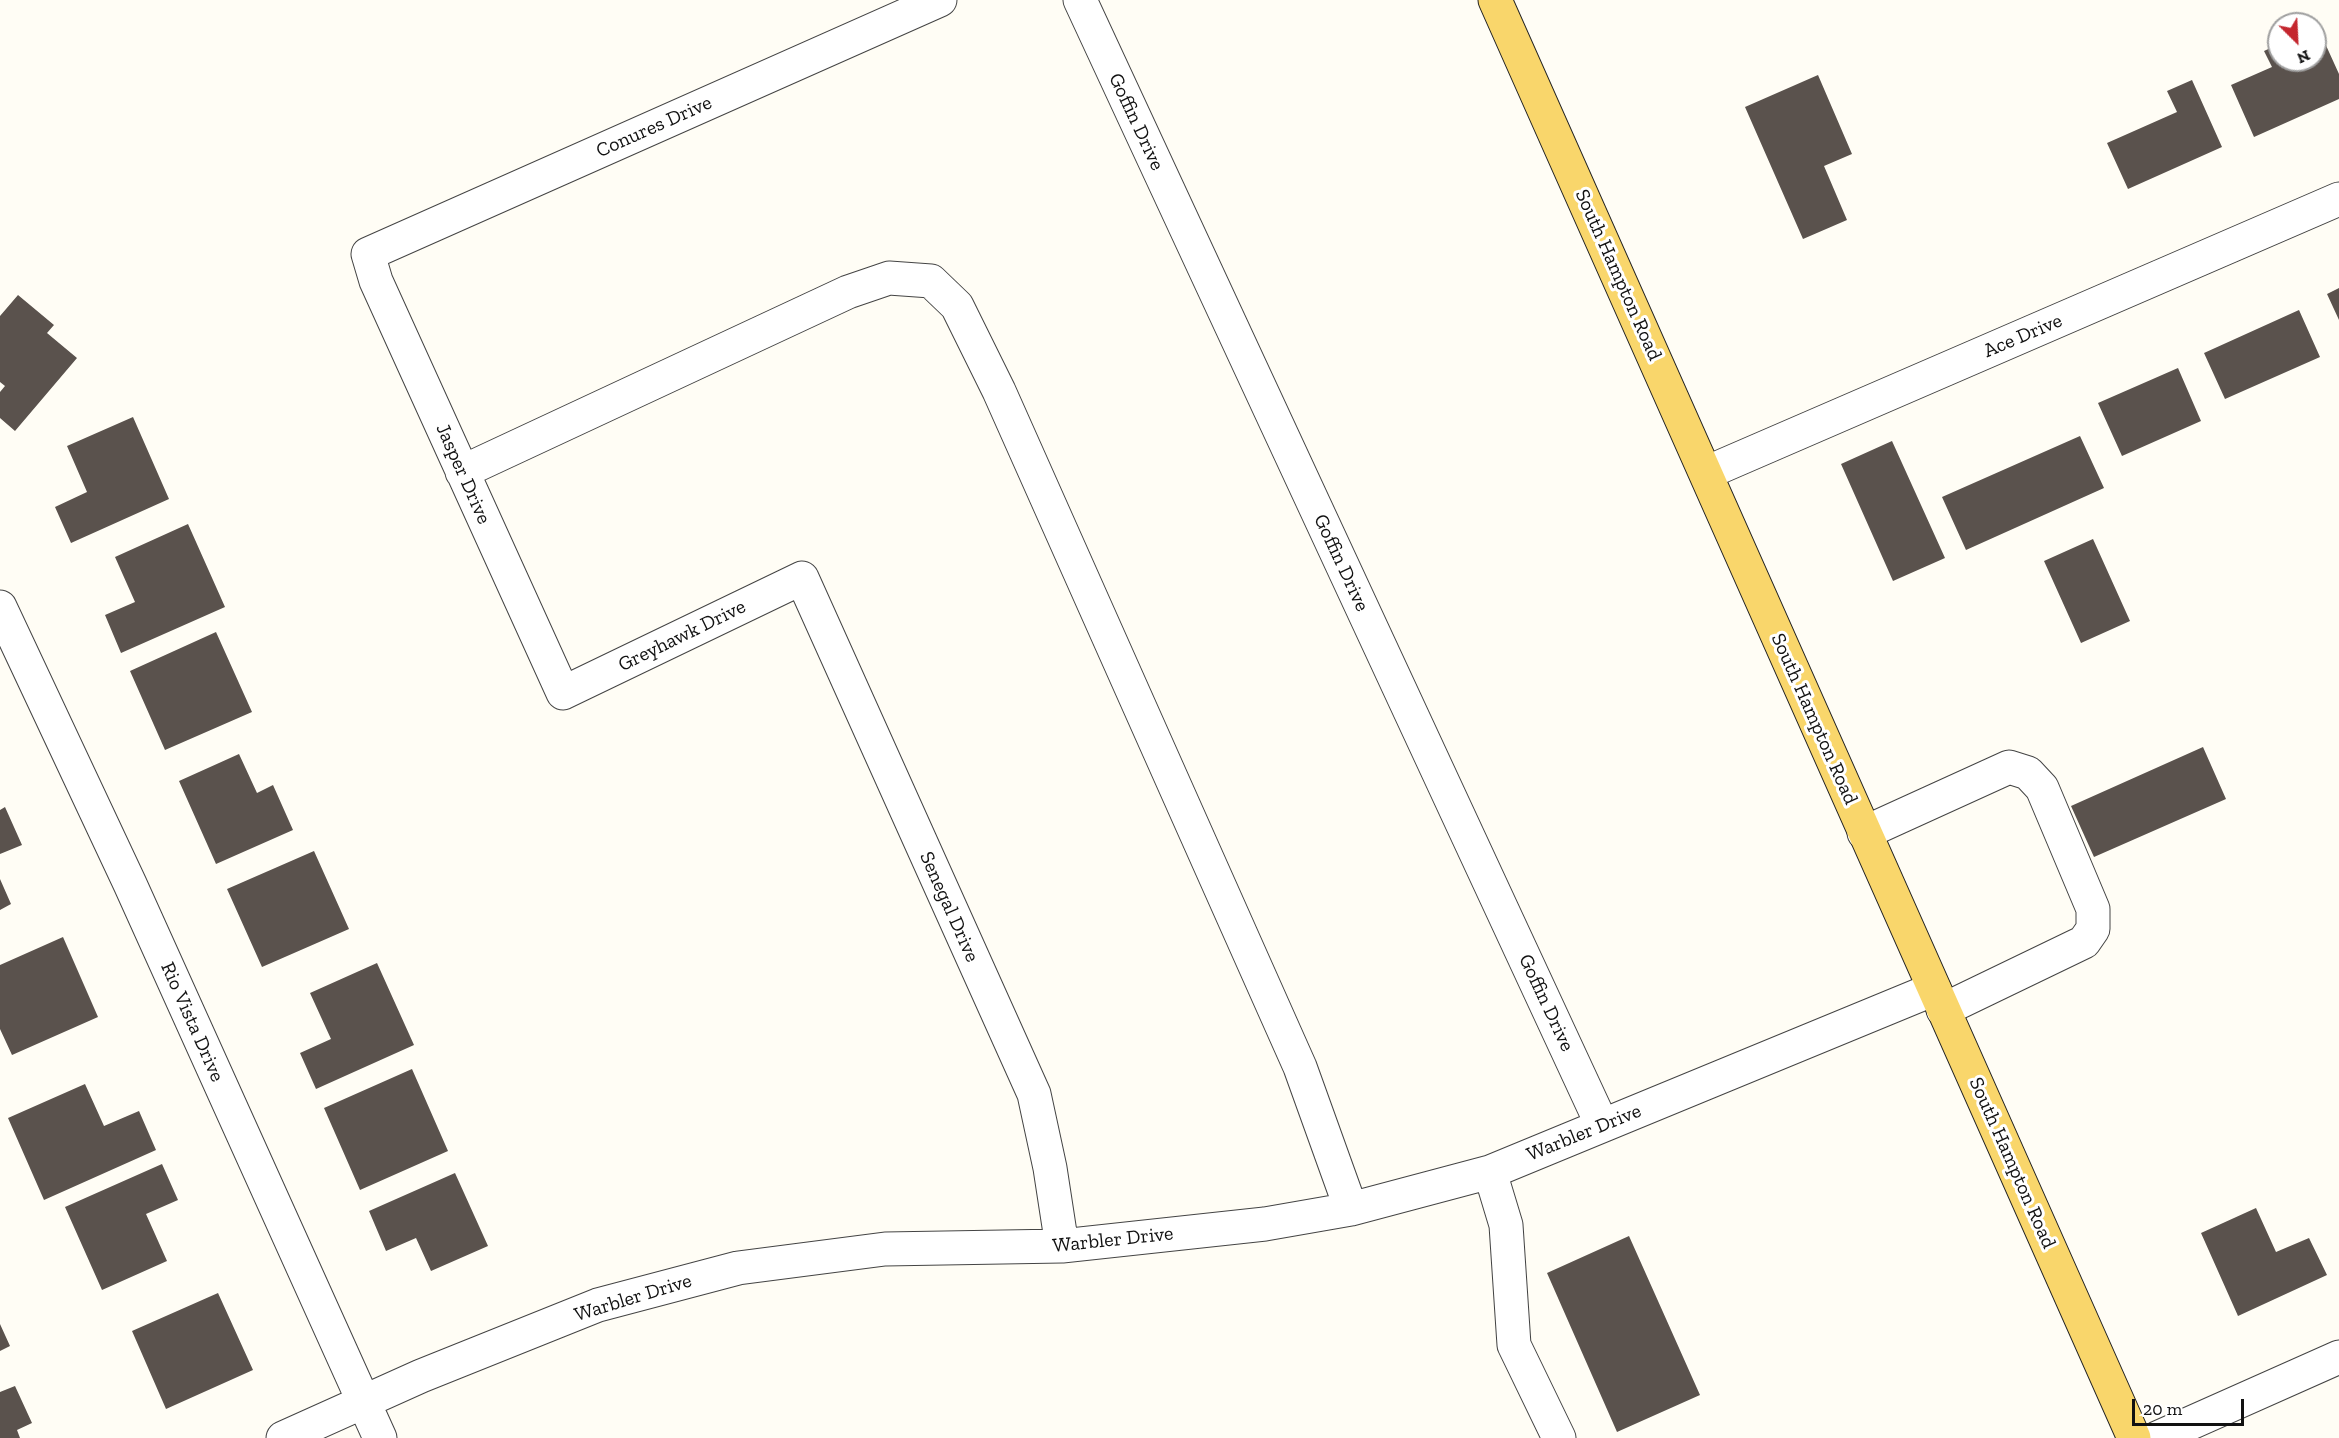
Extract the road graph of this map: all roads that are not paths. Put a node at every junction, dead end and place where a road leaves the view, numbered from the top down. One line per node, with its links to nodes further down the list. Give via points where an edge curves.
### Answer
1 (940, 0): 5 (street, Conures Drive)
2 (1080, 0): 13 (street, Goffin Drive)
3 (1495, 0): 7 (main road, South Hampton Road)
4 (2339, 199): 7 (street, Ace Drive)
5 (368, 254): 6 (street, Jasper Drive, via 376,281)
6 (462, 472): 10 (street, Jasper Drive); 15 (street, via 848,292 889,278 931,281 957,306 999,390 1300,1067)
7 (1706, 473): 11 (main road, South Hampton Road)
8 (802, 578): 10 (street, Greyhawk Drive); 16 (street, Senegal Drive, via 1034,1094)
9 (0, 607): 18 (street, Rio Vista Drive)
10 (563, 693)
11 (1864, 833): 12 (main road, South Hampton Road); 12 (street, Warbler Drive, via 2009,767 2028,772 2042,788 2093,909 2093,929 2084,942)
12 (1938, 999): 13 (street, Warbler Drive); 22 (main road, South Hampton Road)
13 (1602, 1125): 14 (street, Warbler Drive)
14 (1490, 1172): 15 (street, Warbler Drive); 21 (street, via 1506,1225 1514,1345)
15 (1351, 1209): 16 (street, Warbler Drive, via 1265,1224)
16 (1062, 1246): 18 (street, Warbler Drive, via 885,1249 738,1268 598,1305)
17 (2339, 1357): 23 (street)
18 (364, 1401): 19 (street, Warbler Drive); 20 (street, Rio Vista Drive)
19 (283, 1438)
20 (380, 1438)
21 (1559, 1438)
22 (2134, 1438)
23 (2157, 1438)

